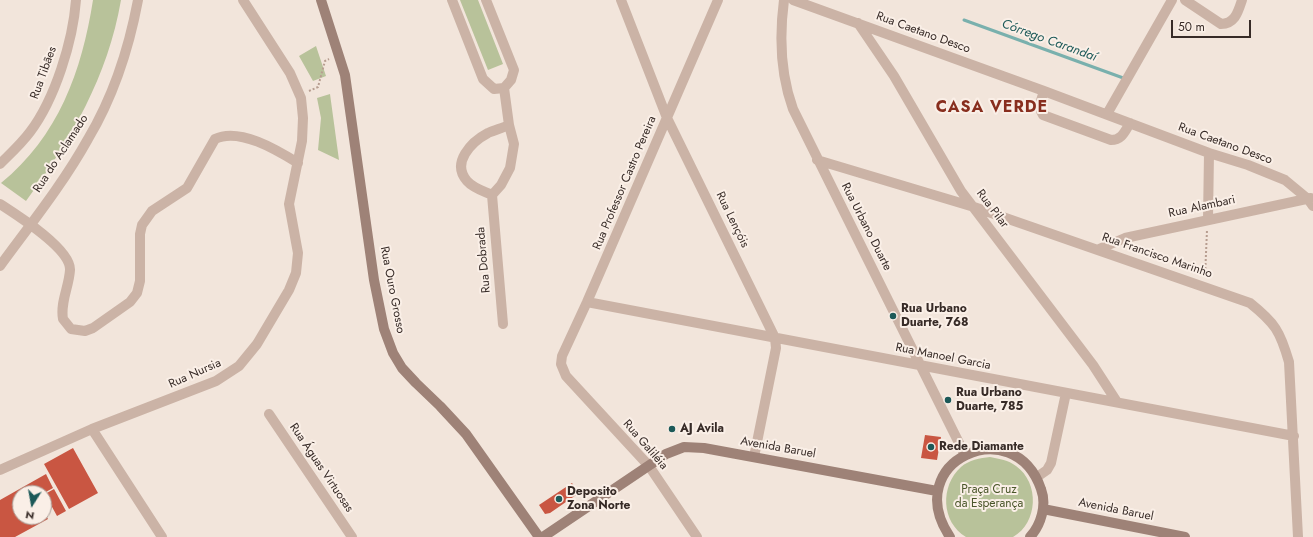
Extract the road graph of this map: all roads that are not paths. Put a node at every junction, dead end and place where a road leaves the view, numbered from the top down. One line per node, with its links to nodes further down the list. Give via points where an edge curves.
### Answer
1 (76, 0): 24 (street, Rua Tibães, via 66,53 48,104 30,132)
2 (138, 0): 30 (street, Rua do Aclamado, via 126,48 104,109 88,140)
3 (243, 0): 23 (street, Rua Nursia, via 290,72 300,95 303,118)
4 (321, 0): 52 (street, Rua Ouro Grosso, via 345,75 374,280 384,329 393,353 407,373 466,434)
5 (452, 0): 15 (street, via 483,80 494,89)
6 (486, 0): 15 (street, via 514,70 511,80)
7 (621, 0): 18 (street, Rua Lençóis)
8 (718, 0): 18 (street, Rua Professor Castro Pereira)
9 (784, 0): 22 (street, Rua Urbano Duarte, via 780,30 787,92)
10 (793, 0): 14 (street, Rua Caetano Desco)
11 (1172, 0): 17 (street)
12 (1185, 0): 13 (street, via 1221,24 1227,24 1235,17)
13 (1242, 0)
14 (858, 23): 16 (street, Rua Caetano Desco); 28 (street, Rua Pilar, via 894,76)
15 (504, 88): 20 (street)
16 (1044, 91): 17 (street, Rua Caetano Desco); 19 (street, via 1039,107 1043,115 1111,140 1123,135)
17 (1107, 114): 19 (street, Rua Caetano Desco)
18 (667, 118): 33 (street, Rua Professor Castro Pereira); 35 (street, Rua Lençóis)
19 (1130, 123): 21 (street, Rua Caetano Desco)
20 (509, 125): 25 (street, via 514,144 512,158 501,185); 25 (street, via 480,139 464,154 461,165 463,176 468,182)
21 (1209, 153): 26 (street, Rua Caetano Desco, via 1285,180); 29 (street)
22 (817, 160): 28 (street, Rua Francisco Marinho); 36 (street, Rua Urbano Duarte)
23 (298, 163): 30 (street, via 280,151 239,136 228,135 215,139 187,188 152,211 142,225 140,281 137,293 120,310 85,331 71,329 63,319 63,302 70,276 69,261); 41 (street, Rua Nursia, via 289,204 298,253 296,273 289,290 248,357 216,381)
24 (0, 164)
25 (492, 194): 34 (street, Rua Dobrada)
26 (1311, 201): 29 (street, Rua Alambari)
27 (0, 204): 30 (street)
28 (974, 208): 31 (street, Rua Francisco Marinho); 39 (street, Rua Pilar, via 1093,365)
29 (1208, 219): 31 (street, Rua Alambari, via 1125,238)
30 (30, 223): 32 (street, Rua do Aclamado)
31 (1099, 250): 42 (street, Rua Francisco Marinho, via 1250,303 1268,317 1282,337 1289,362)
32 (0, 266)
33 (587, 302): 35 (street, Rua Manoel Garcia); 37 (street, Rua Professor Castro Pereira, via 562,356 561,364)
34 (503, 324)
35 (775, 338): 36 (street, Rua Manoel Garcia); 44 (street, Rua Lençóis, via 776,348)
36 (921, 366): 38 (street, Rua Manoel Garcia); 43 (street, Rua Urbano Duarte)
37 (566, 376): 45 (street, Rua Galiléia)
38 (1066, 393): 39 (street, Rua Manoel Garcia); 47 (street, via 1051,463 1047,470)
39 (1117, 402): 42 (street, Rua Manoel Garcia)
40 (269, 414): 51 (street, Rua Águas Virtuosas)
41 (92, 429): 46 (street, Rua Nursia); 50 (street)
42 (1294, 436): 58 (street, Rua Francisco Marinho)
43 (965, 455): 47 (street, via 981,450 1013,454 1027,464); 48 (street, via 952,464 943,476)
44 (754, 457): 45 (street, Avenida Baruel, via 684,447 666,454); 48 (street, Avenida Baruel)
45 (649, 466): 53 (street, Avenida Baruel); 54 (street, Rua Galiléia)
46 (0, 470)
47 (1037, 477): 49 (street, via 1043,493)
48 (938, 491): 55 (street, via 937,508)
49 (1043, 509): 56 (street, via 1039,523); 57 (street, Avenida Baruel)
50 (162, 537)
51 (352, 537)
52 (540, 537)
53 (544, 537)
54 (697, 537)
55 (950, 537)
56 (1030, 537)
57 (1184, 537)
58 (1298, 537)

